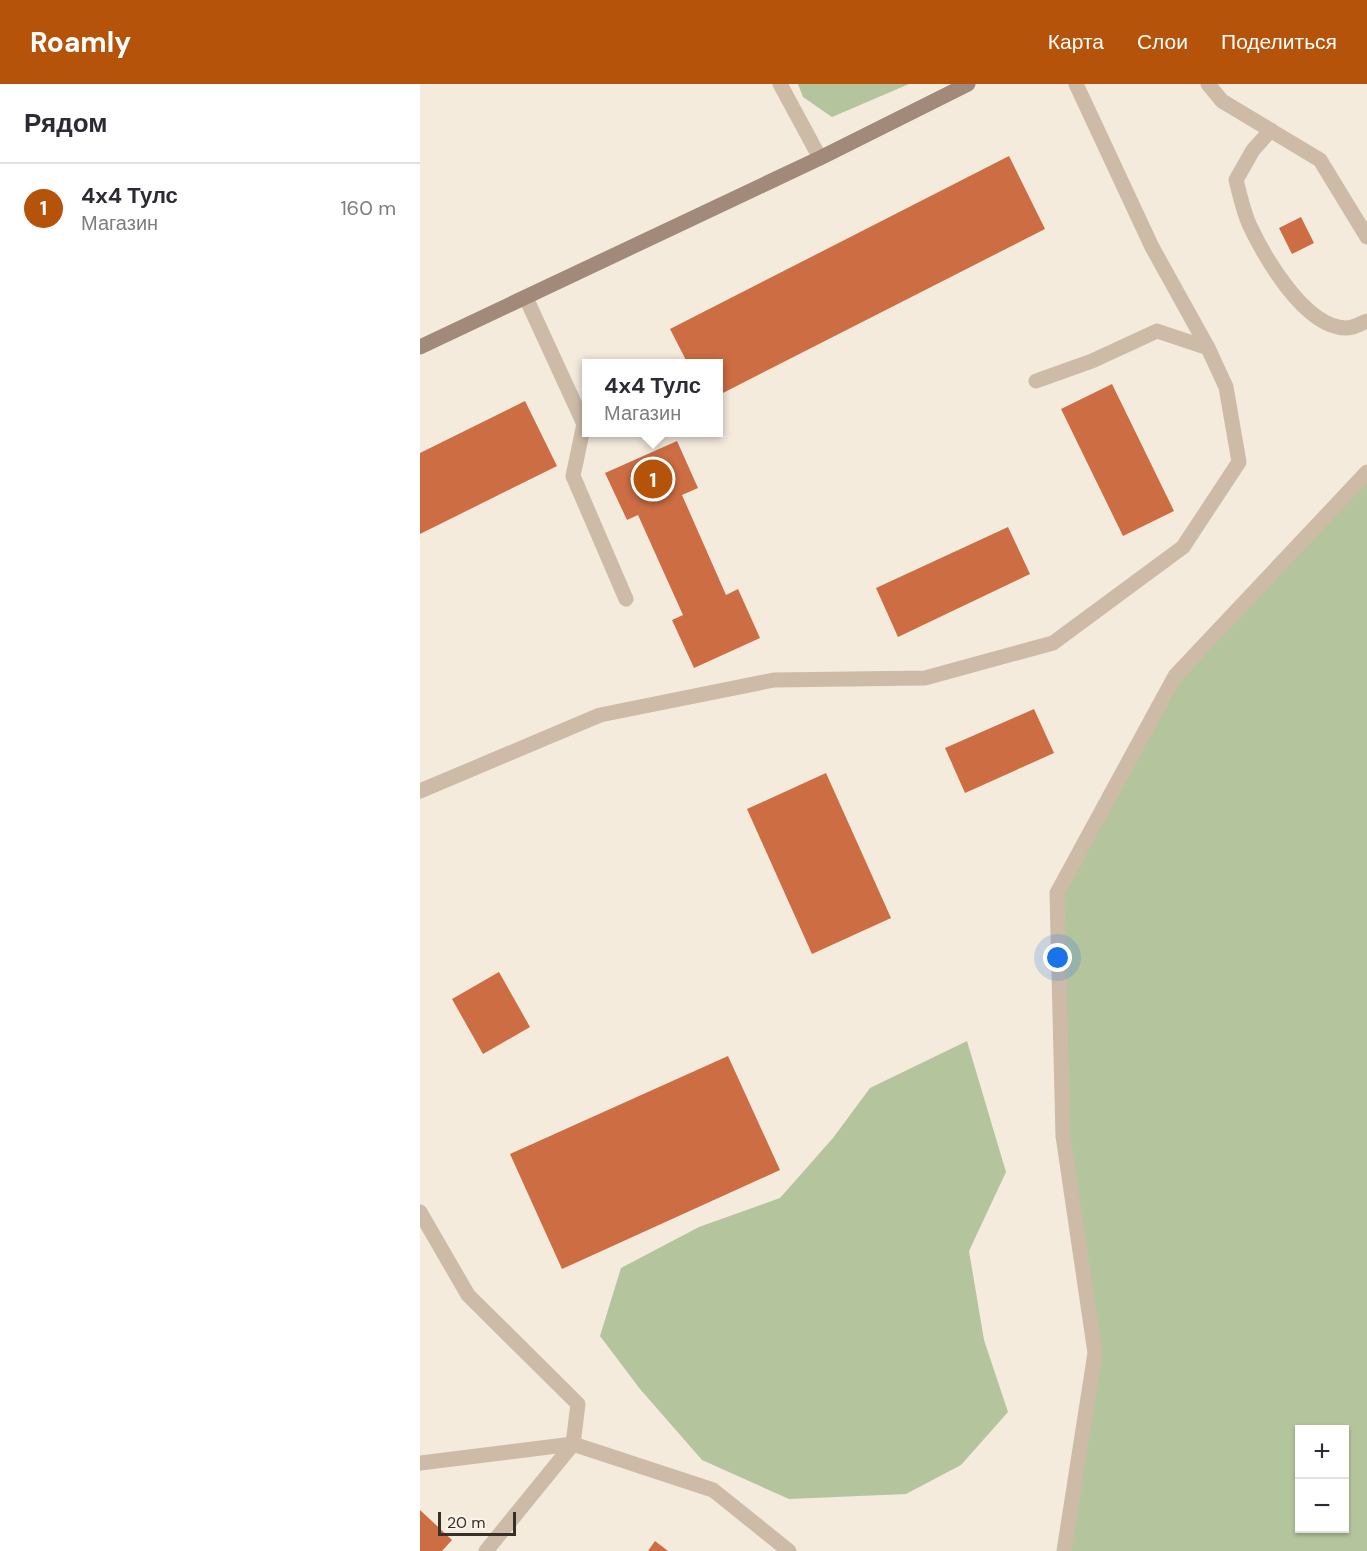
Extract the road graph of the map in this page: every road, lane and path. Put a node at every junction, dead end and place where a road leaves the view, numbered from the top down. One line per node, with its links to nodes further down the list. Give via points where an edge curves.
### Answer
1 (780, 84): 6 (lane)
2 (968, 84): 6 (street)
3 (1076, 84): 11 (lane, via 1152,247)
4 (1208, 84): 5 (lane, via 1222,101)
5 (1271, 130): 7 (lane, via 1320,160); 9 (lane, via 1253,150 1236,180 1248,221 1264,255 1294,295 1323,322 1347,329)
6 (820, 158): 8 (street)
7 (1367, 237)
8 (526, 298): 10 (street); 13 (lane)
9 (1367, 321)
10 (420, 347)
11 (1208, 348): 12 (lane, via 1157,331); 17 (lane, via 1226,387 1239,462 1183,547 1053,643 925,678 774,680 600,715)
12 (1036, 381)
13 (582, 420)
14 (582, 433): 16 (lane, via 573,476)
15 (1367, 472): 23 (lane, via 1175,676 1057,893 1063,1136 1095,1353)
16 (626, 599)
17 (420, 791)
18 (420, 1212): 19 (lane, via 468,1295 578,1404)
19 (573, 1444): 20 (lane); 21 (lane); 22 (lane, via 713,1490)
20 (420, 1463)
21 (486, 1551)
22 (789, 1551)
23 (1064, 1551)

